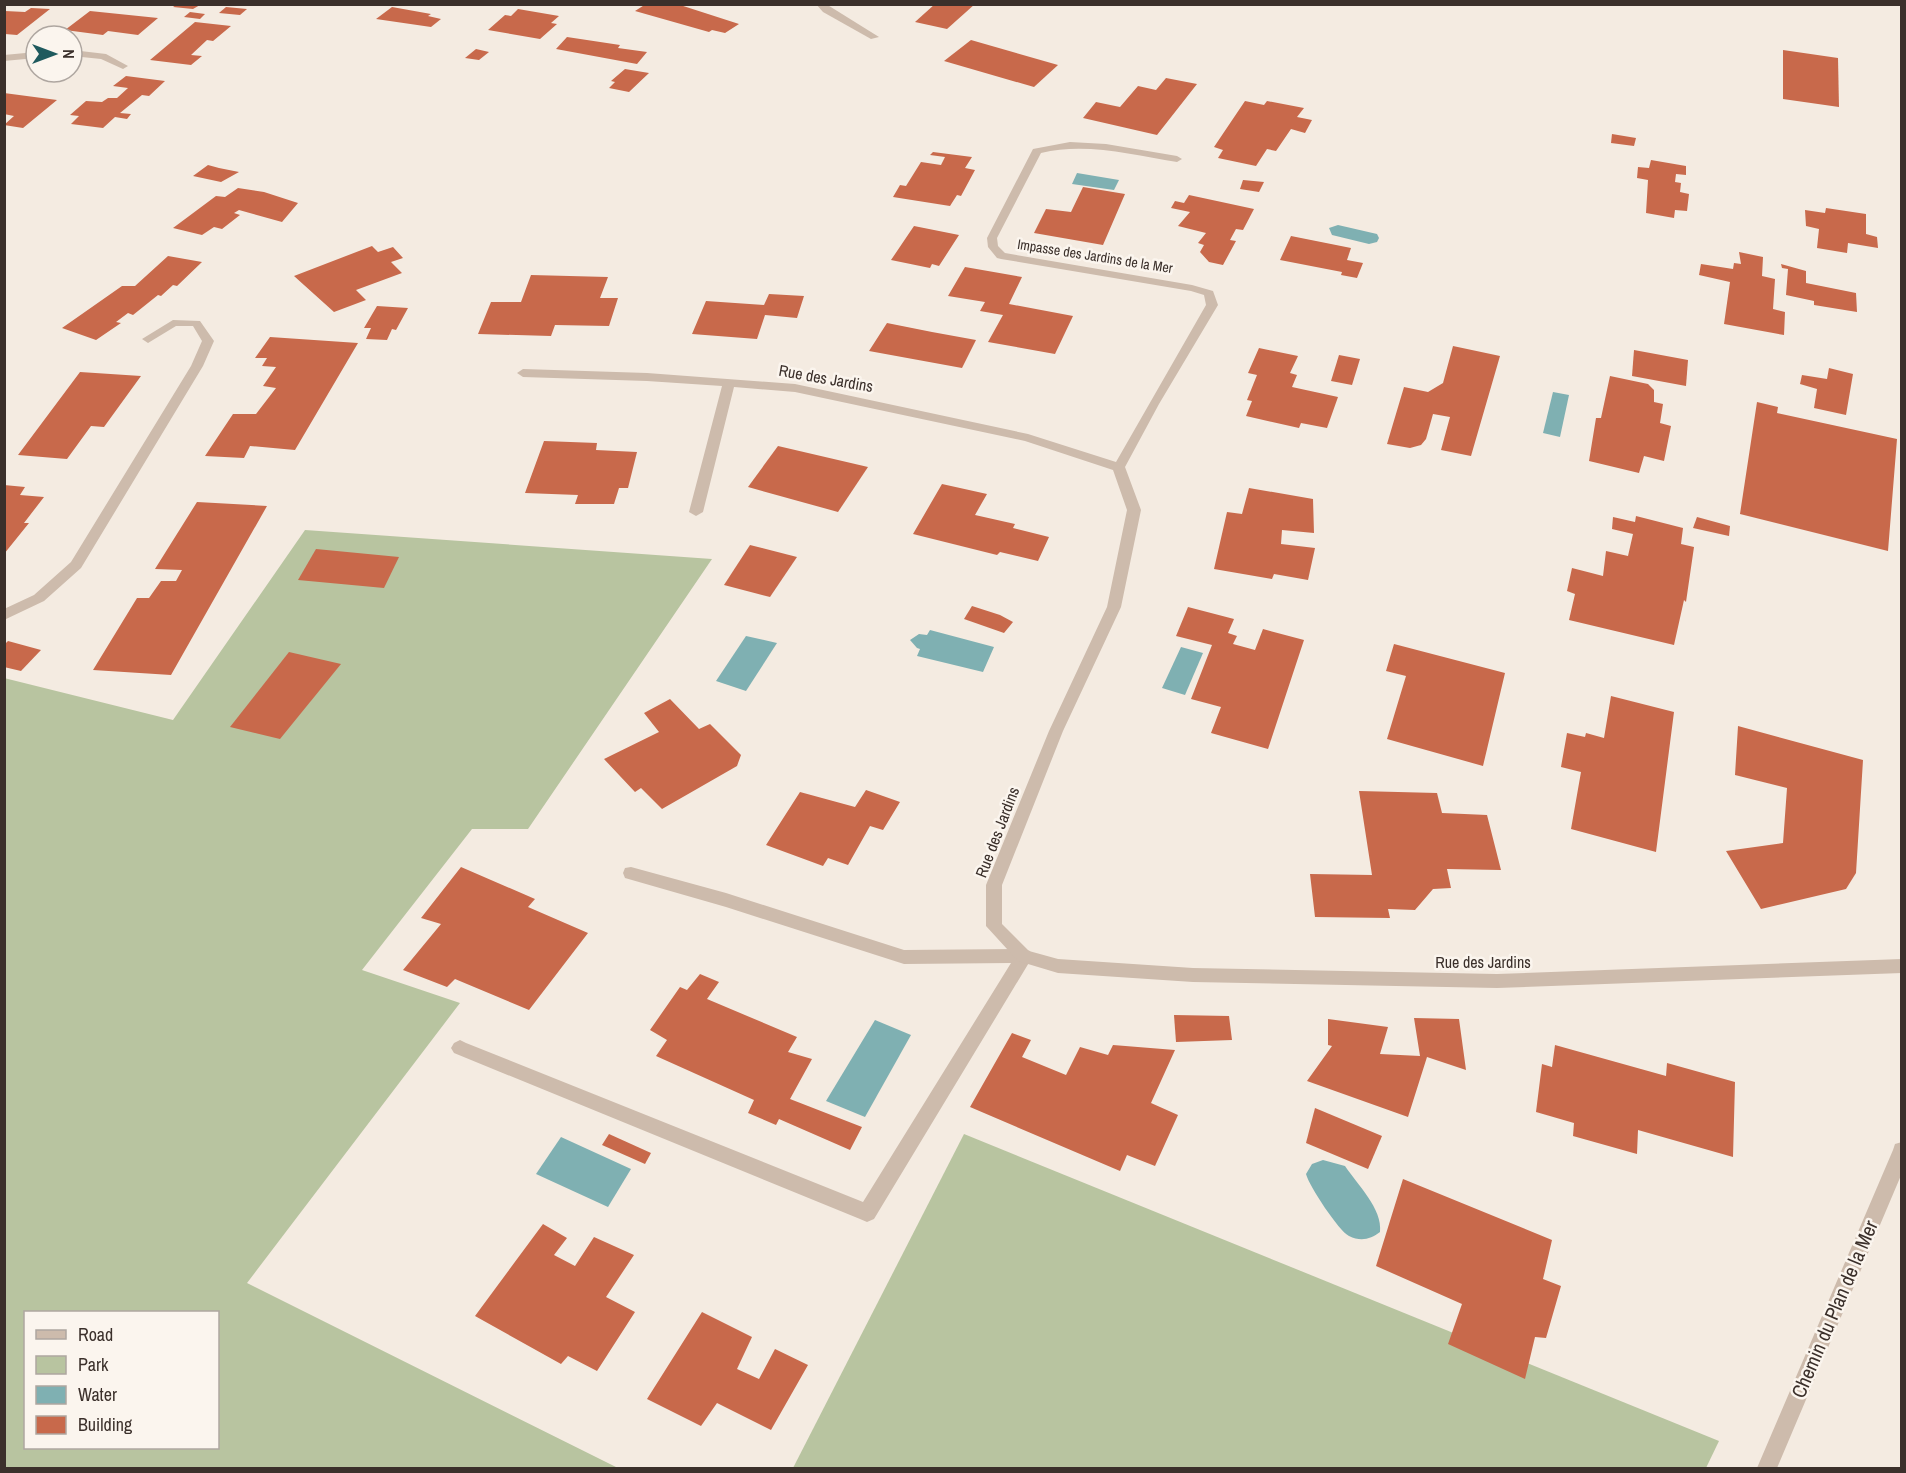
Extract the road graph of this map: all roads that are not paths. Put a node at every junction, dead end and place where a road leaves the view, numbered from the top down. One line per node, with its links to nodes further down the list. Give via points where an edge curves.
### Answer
1 (820, 4): 2 (street)
2 (874, 37)
3 (84, 54): 6 (street, via 103,56)
4 (24, 56): 5 (street)
5 (4, 58)
6 (123, 66)
7 (1177, 159): 11 (street, Impasse des Jardins de la Mer, via 1077,145 1050,146 1037,151 992,238 993,248 1001,256 1209,293 1212,305)
8 (148, 339): 13 (street, via 173,323 196,323 208,341 197,366 76,565 39,598)
9 (523, 373): 10 (street, Rue des Jardins)
10 (729, 383): 11 (street, Rue des Jardins, via 795,388 1028,438); 12 (street)
11 (1119, 466): 15 (street, Rue des Jardins, via 1134,510 1114,607 1056,731 994,885 994,926)
12 (696, 512)
13 (4, 615)
14 (631, 873): 15 (street, via 904,957)
15 (1024, 956): 16 (street, Rue des Jardins, via 1058,966 1193,975 1497,981); 17 (street, via 867,1213)
16 (1902, 966)
17 (460, 1048)
18 (1899, 1162): 19 (street, Chemin du Plan de la Mer)
19 (1767, 1468)

